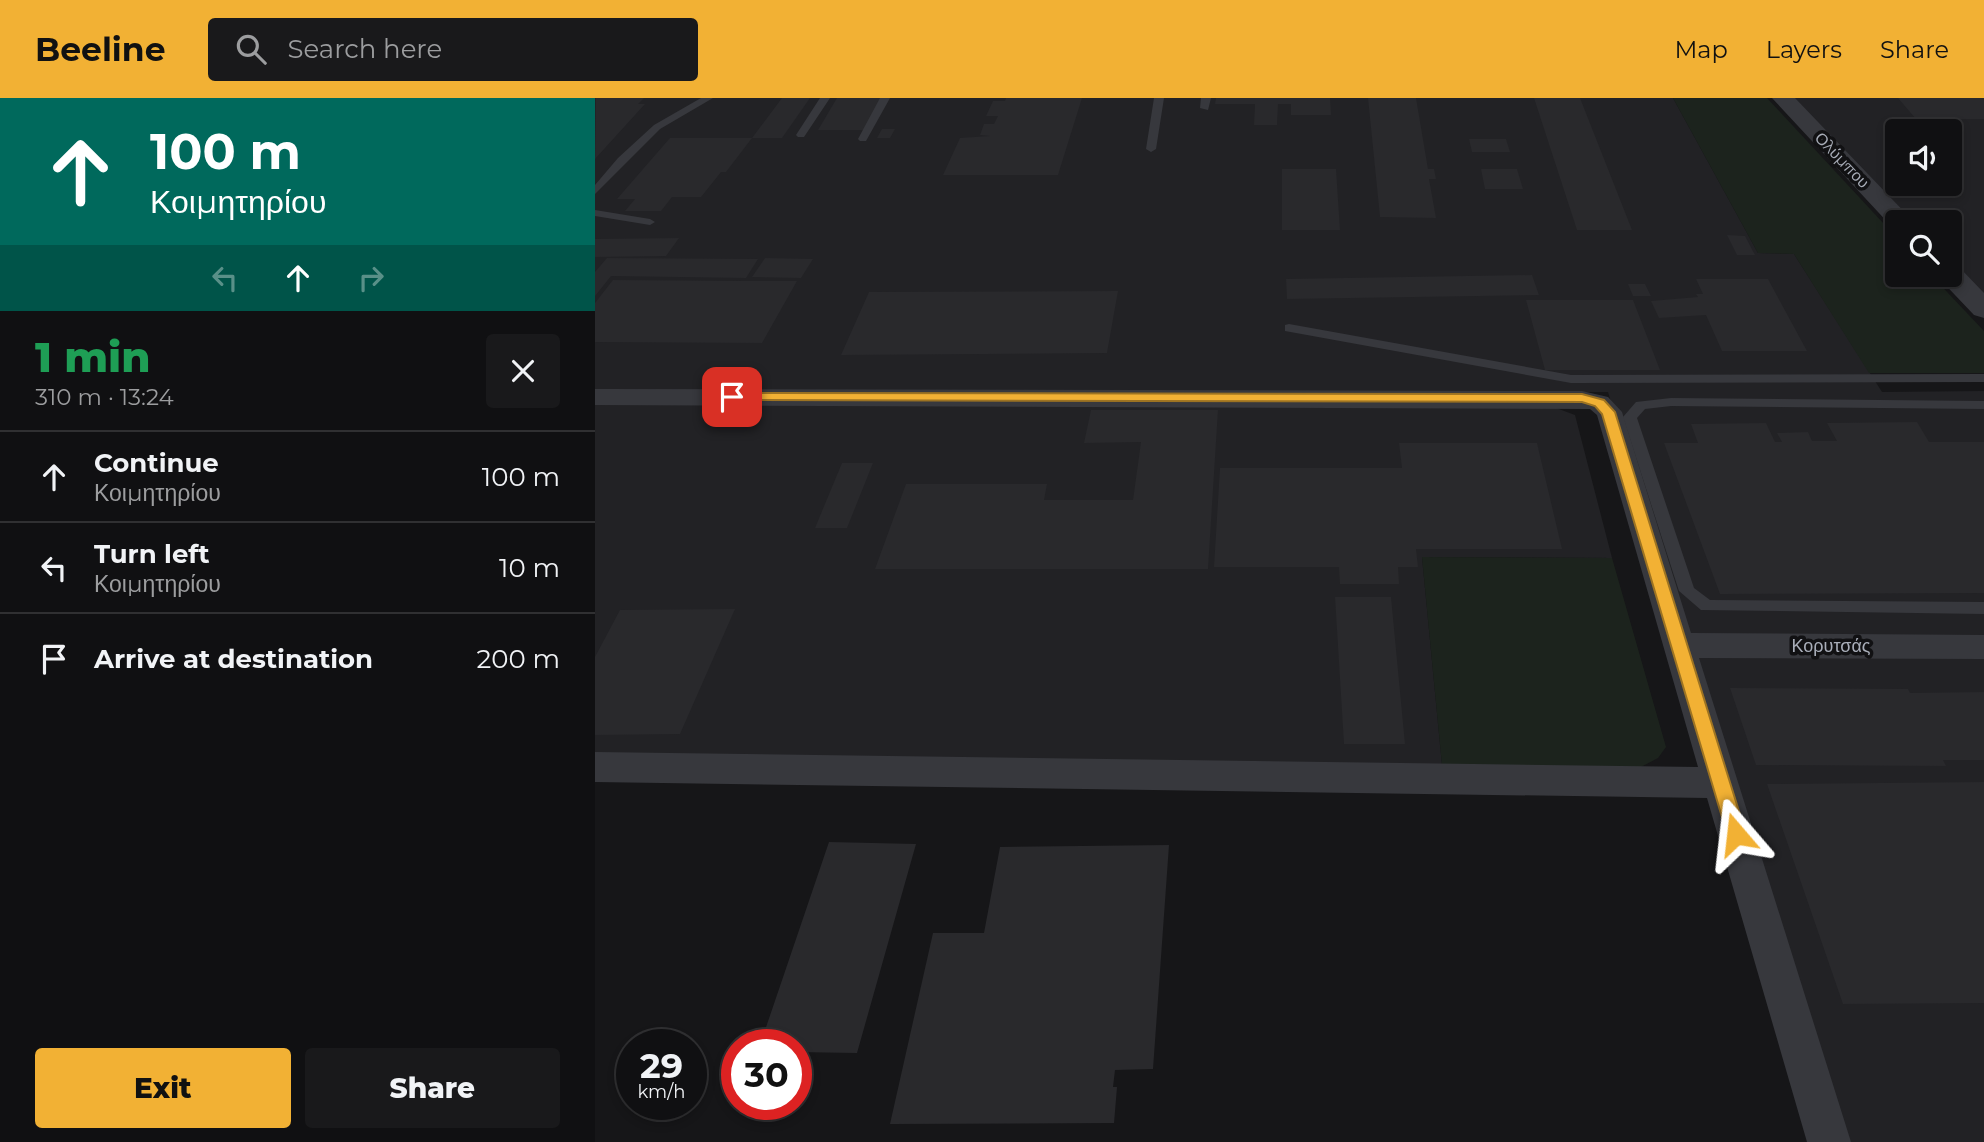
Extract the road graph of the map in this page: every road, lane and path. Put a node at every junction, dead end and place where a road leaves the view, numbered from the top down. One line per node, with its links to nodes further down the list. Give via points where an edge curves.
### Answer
1 (708, 98): 9 (lane, via 657,127)
2 (825, 98): 6 (lane)
3 (885, 98): 7 (lane)
4 (1159, 98): 8 (lane)
5 (1783, 98): 10 (street, Ολύμπου)
6 (801, 135)
7 (863, 139)
8 (1151, 149)
9 (595, 191)
10 (1890, 210)
11 (595, 213): 12 (lane)
12 (650, 222)
13 (1962, 286): 14 (street)
14 (1983, 307)
15 (1289, 328): 16 (lane, via 1571,380)
16 (1984, 378)
17 (595, 397): 20 (street, via 1582,398 1605,407)
18 (1984, 405): 19 (lane, via 1671,402 1641,405 1630,417 1687,590 1707,606)
19 (1984, 608)
20 (1679, 645): 21 (street, Κορυτσάς); 23 (street)
21 (1984, 647)
22 (595, 767): 23 (street)
23 (1721, 783): 24 (street)
24 (1829, 1142)

